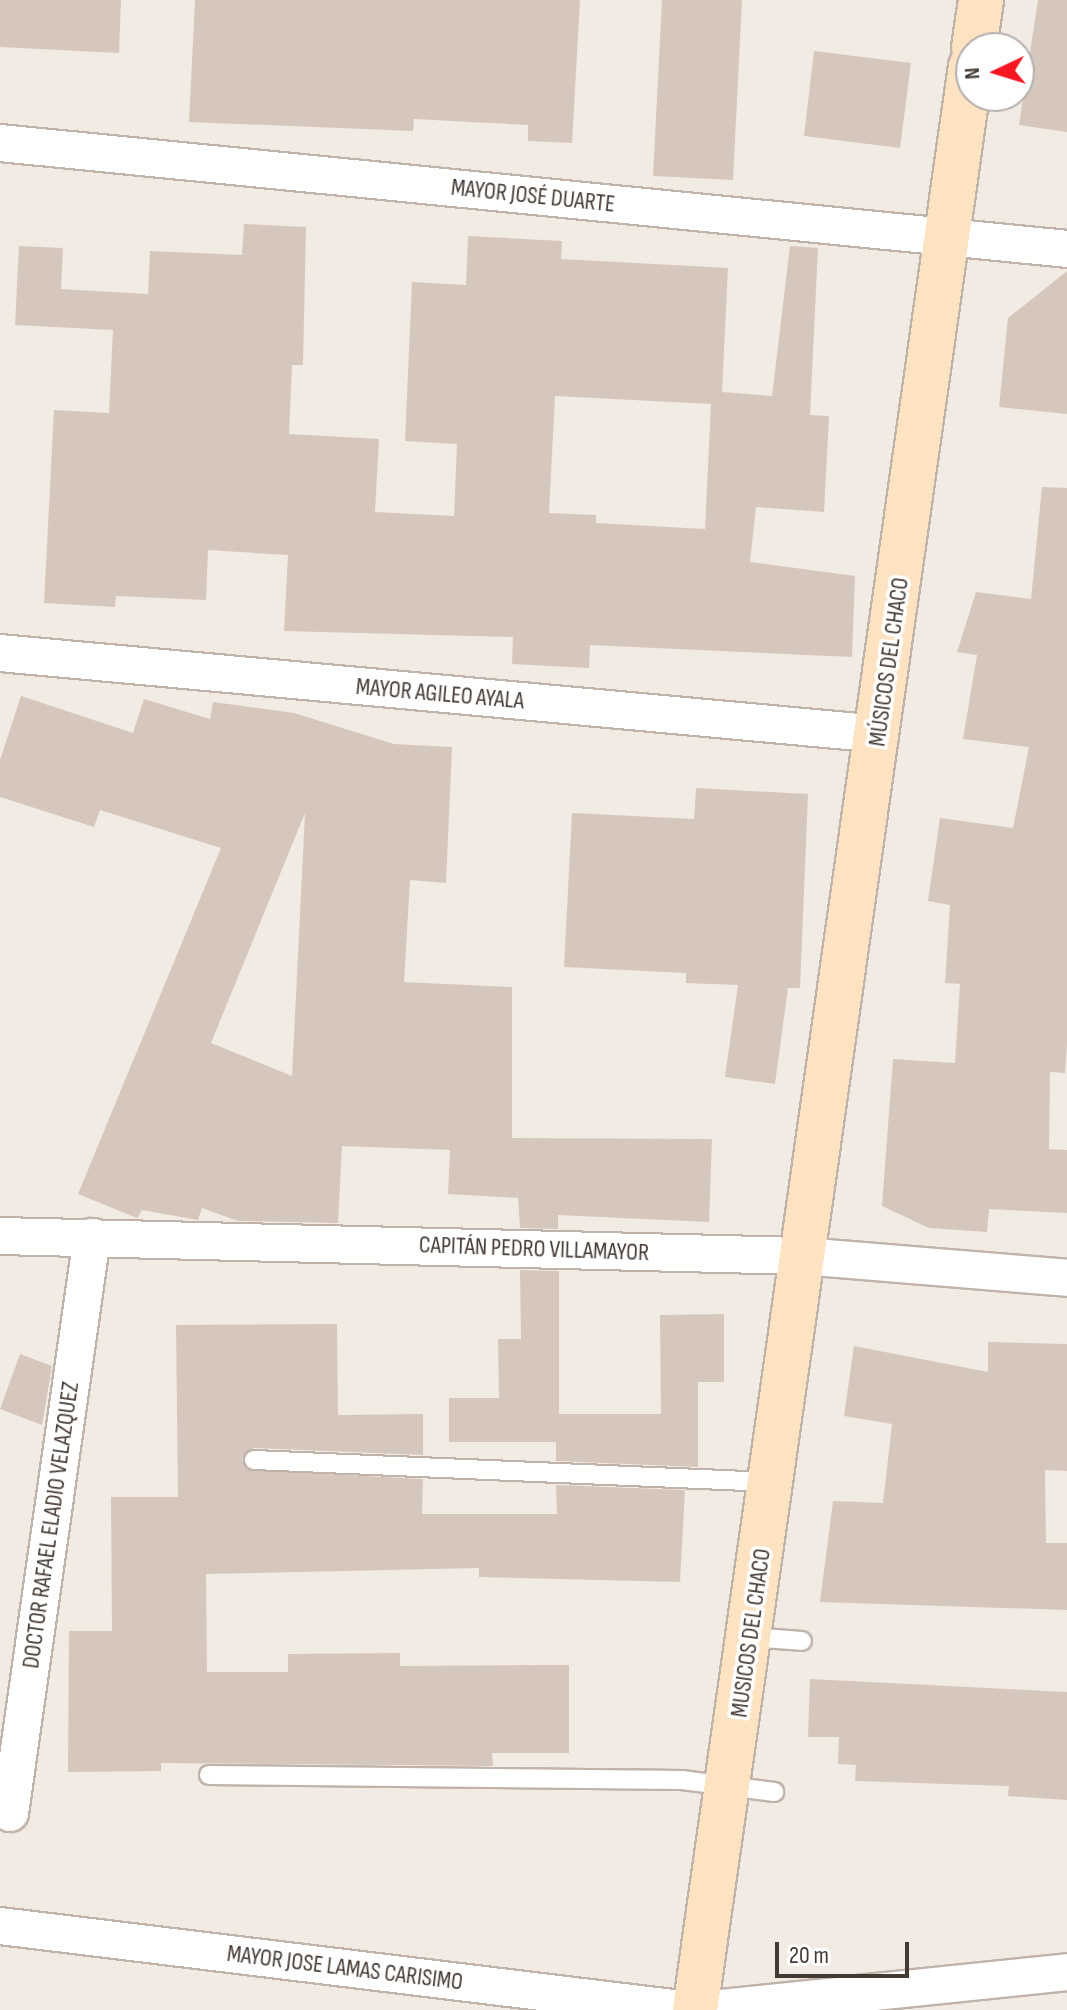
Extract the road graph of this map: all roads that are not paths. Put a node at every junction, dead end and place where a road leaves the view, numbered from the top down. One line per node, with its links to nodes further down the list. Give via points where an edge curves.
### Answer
1 (981, 0): 2 (street)
2 (976, 32)
3 (964, 112): 5 (street, MÚSICOS DEL CHACO)
4 (0, 143): 5 (street, MAYOR JOSÉ DUARTE)
5 (945, 237): 6 (street, MAYOR JOSÉ DUARTE); 8 (street, MÚSICOS DEL CHACO)
6 (1067, 249)
7 (0, 653): 8 (street, MAYOR AGILEO AYALA)
8 (880, 734): 11 (street, MÚSICOS DEL CHACO)
9 (0, 1236): 10 (street, CAPITÁN PEDRO VILLAMAYOR)
10 (92, 1237): 11 (street, CAPITÁN PEDRO VILLAMAYOR); 20 (street, DOCTOR RAFAEL ELADIO VELAZQUEZ)
11 (802, 1256): 12 (street, CAPITÁN PEDRO VILLAMAYOR); 14 (street, MUSICOS DEL CHACO)
12 (1067, 1278)
13 (254, 1460): 14 (lane)
14 (774, 1482): 15 (street, MUSICOS DEL CHACO)
15 (749, 1637): 16 (lane); 18 (street, MUSICOS DEL CHACO)
16 (802, 1641)
17 (209, 1775): 18 (lane)
18 (729, 1783): 19 (lane); 23 (street, MUSICOS DEL CHACO)
19 (774, 1792)
20 (10, 1813)
21 (0, 1926): 23 (street, MAYOR JOSE LAMAS CARISIMO)
22 (1067, 1972): 24 (street)
23 (692, 2010)
24 (701, 2010)

